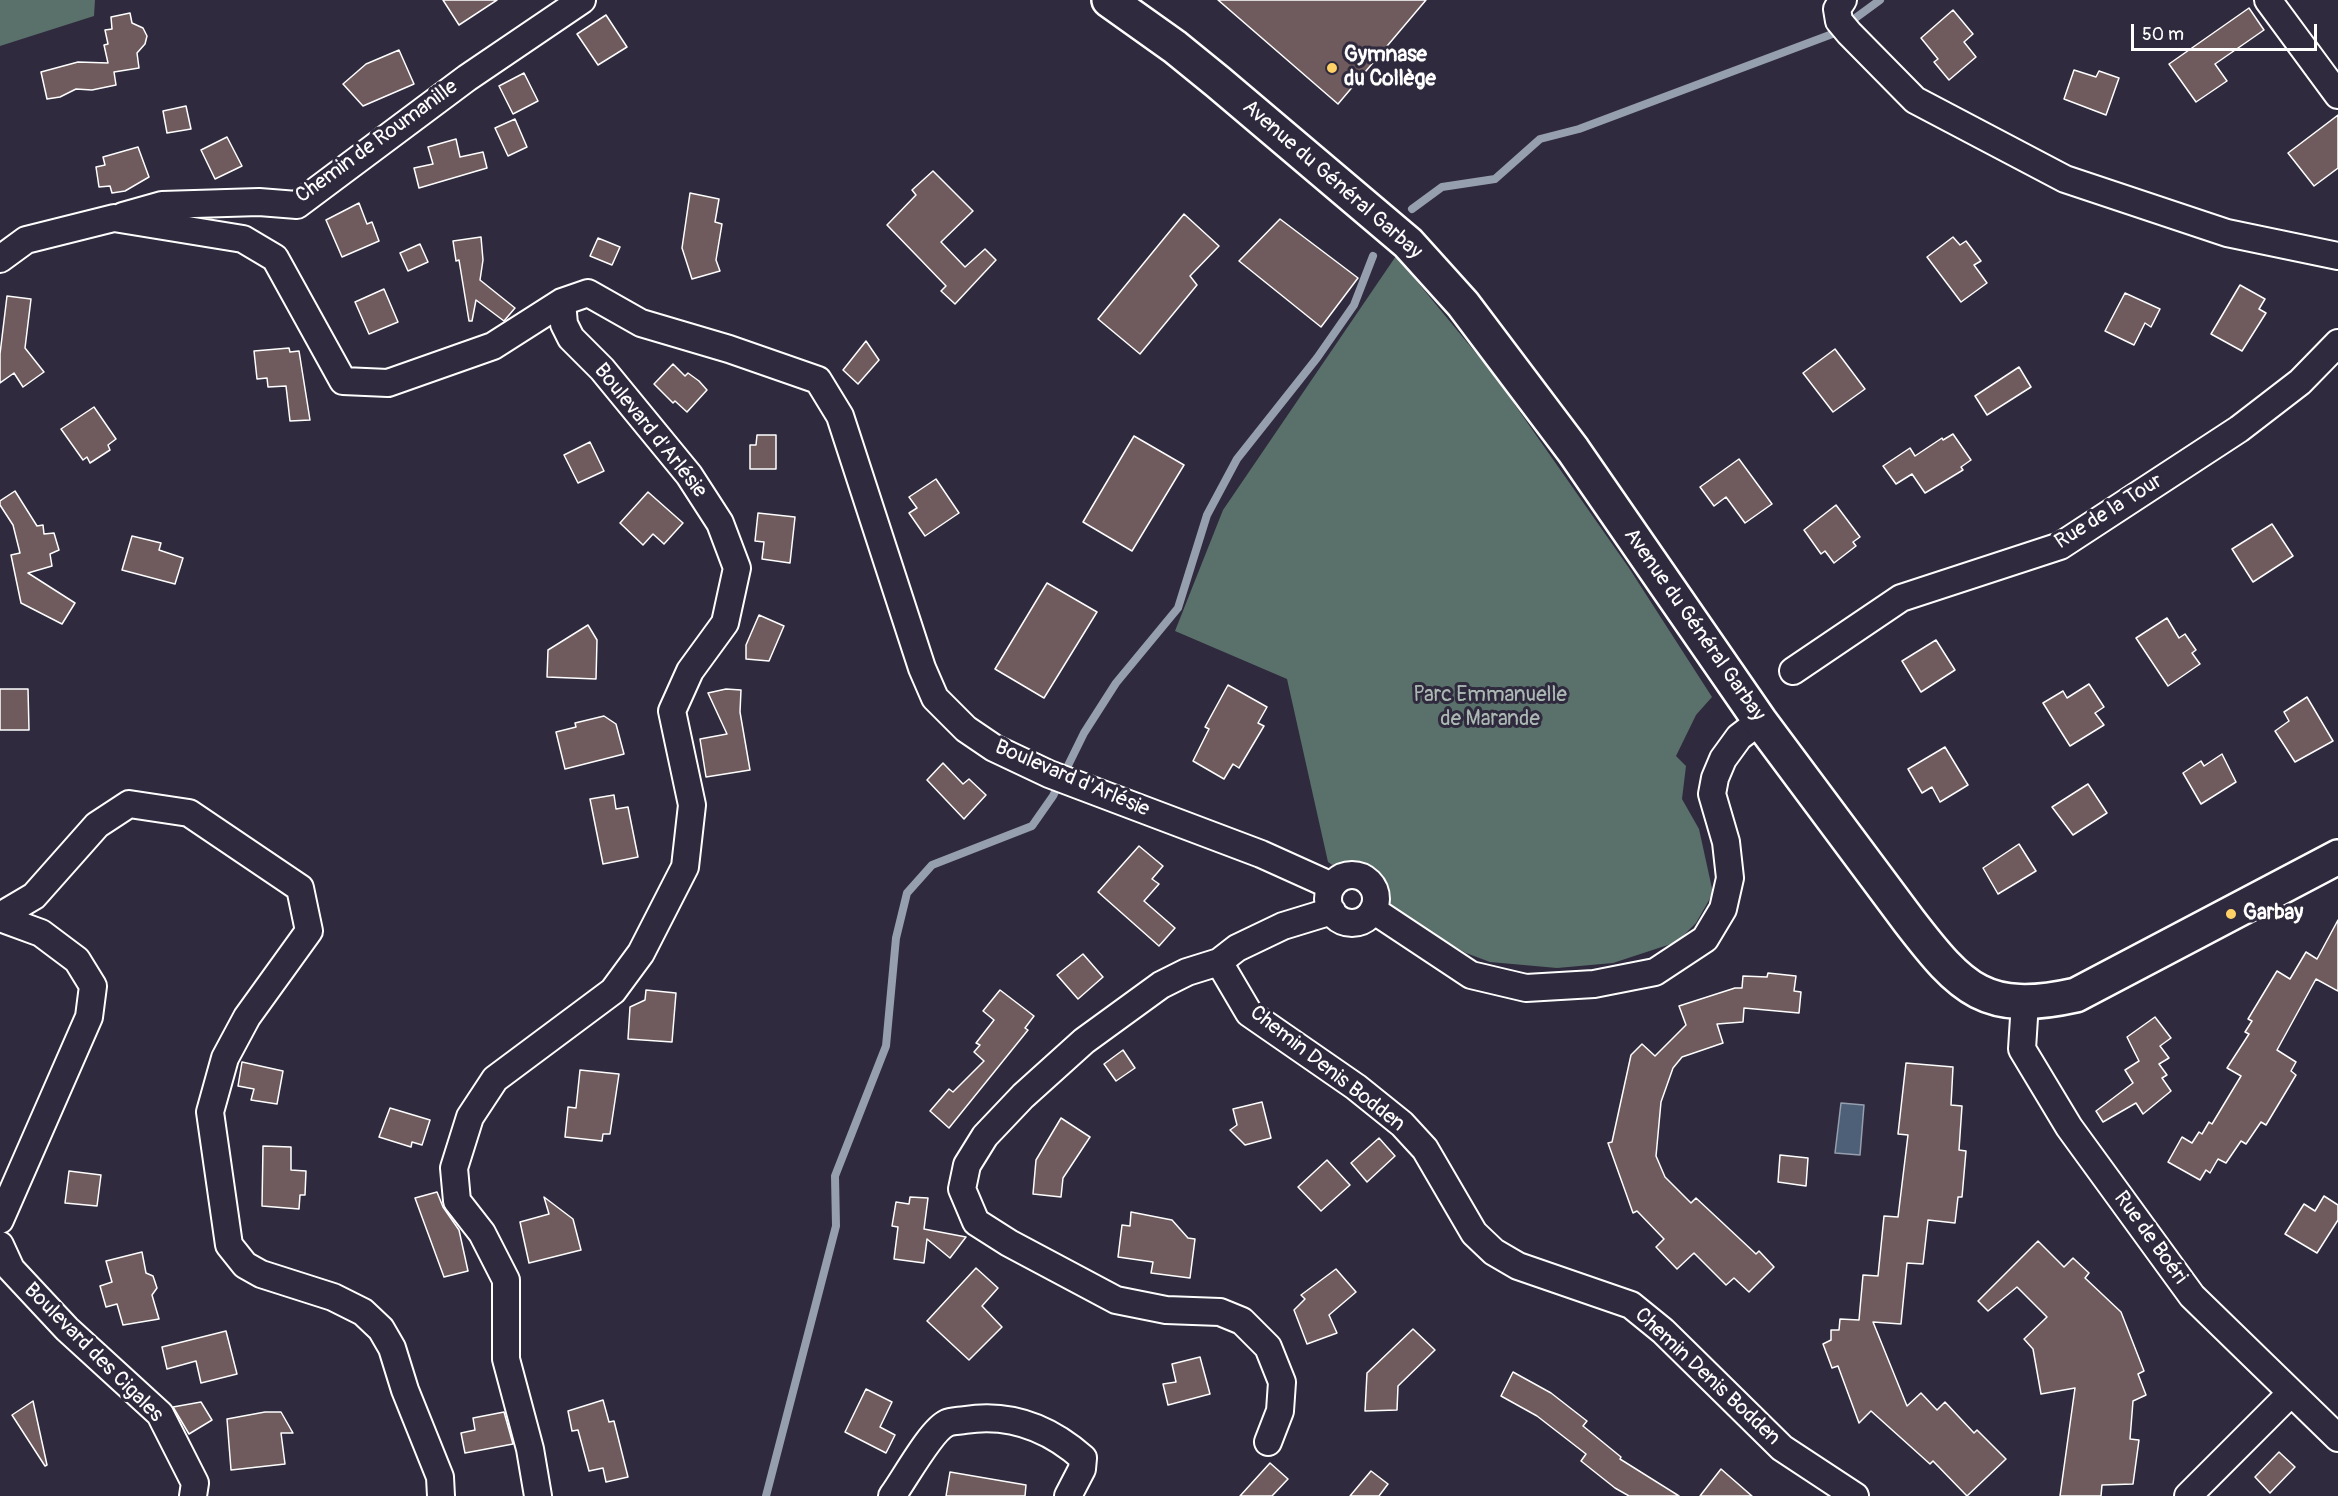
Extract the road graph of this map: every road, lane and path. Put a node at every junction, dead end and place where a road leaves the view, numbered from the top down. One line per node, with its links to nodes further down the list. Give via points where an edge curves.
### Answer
1 (582, 0): 6 (street, Chemin de Roumanille, via 467,78 297,205 162,205)
2 (1109, 0): 12 (main road, Avenue du Général Garbay, via 1175,47 1408,243 1463,304 1530,391)
3 (2268, 0): 5 (street)
4 (1844, 18): 7 (street, via 1915,100 2066,179 2227,233)
5 (2338, 94)
6 (114, 218): 8 (street, Chemin de Roumanille, via 26,240); 9 (street, via 243,239 274,258 343,381 388,384 493,346)
7 (2338, 256)
8 (0, 259)
9 (562, 302): 14 (street, Boulevard d'Arlésie, via 588,293 640,323 818,380 840,416 922,668 935,698 966,729 994,748 1058,777 1262,854); 27 (street, Boulevard d'Arlésie, via 564,324 571,338 602,369 689,475 720,523 737,568 725,623 690,671 672,711 692,806 685,867 641,953 613,991 495,1079 470,1117 454,1168 458,1201 482,1233 506,1280 506,1359)
10 (2338, 343): 11 (street, Rue de la Tour, via 2300,382 2239,429 2060,546 1900,598)
11 (1793, 671)
12 (1760, 721): 15 (street, via 1739,737 1715,778 1712,794 1726,842 1730,878 1723,909 1705,939 1654,972 1594,984 1526,988 1471,975); 19 (main road, Avenue du Général Garbay, via 1932,951 1979,993 1996,1000)
13 (2338, 857): 19 (main road, Avenue du Général Garbay, via 2076,995)
14 (1332, 886): 15 (street, via 1345,876 1361,877 1373,887); 16 (street)
15 (1373, 910): 16 (street, via 1363,920 1349,922)
16 (1332, 911): 18 (street, via 1283,926 1237,948)
17 (0, 917): 20 (street, via 41,933 77,960 93,986 89,1017); 26 (street, via 34,896 97,825 129,804 189,813 300,888 309,932 247,1017 225,1058 210,1112 229,1245 245,1265 261,1274 333,1297 363,1312 381,1329 392,1348 440,1477)
18 (1219, 962): 24 (street, via 1161,985 1084,1041 985,1136 967,1165 962,1189 976,1222 1009,1244 1116,1300 1166,1310 1220,1311 1242,1321 1268,1347 1282,1382 1280,1411); 30 (street, Chemin Denis Bodden, via 1250,1013 1402,1124 1425,1149 1474,1233 1494,1252 1518,1266 1631,1305 1663,1331 1782,1448)
19 (2025, 1002): 22 (street, Rue de Boéri, via 2022,1049 2068,1127 2192,1296)
20 (0, 1220)
21 (0, 1245): 25 (street, Boulevard des Cigales, via 11,1269 59,1320 160,1414 195,1482)
22 (2290, 1393): 23 (street, Rue de Boéri); 31 (street)
23 (2338, 1438)
24 (1268, 1442)
25 (193, 1496)
26 (441, 1496)
27 (538, 1496)
28 (892, 1496): 29 (street, via 931,1436 947,1423 998,1418 1026,1422 1070,1446 1083,1458 1082,1470)
29 (1068, 1496)
30 (1855, 1496)
31 (2188, 1496)

